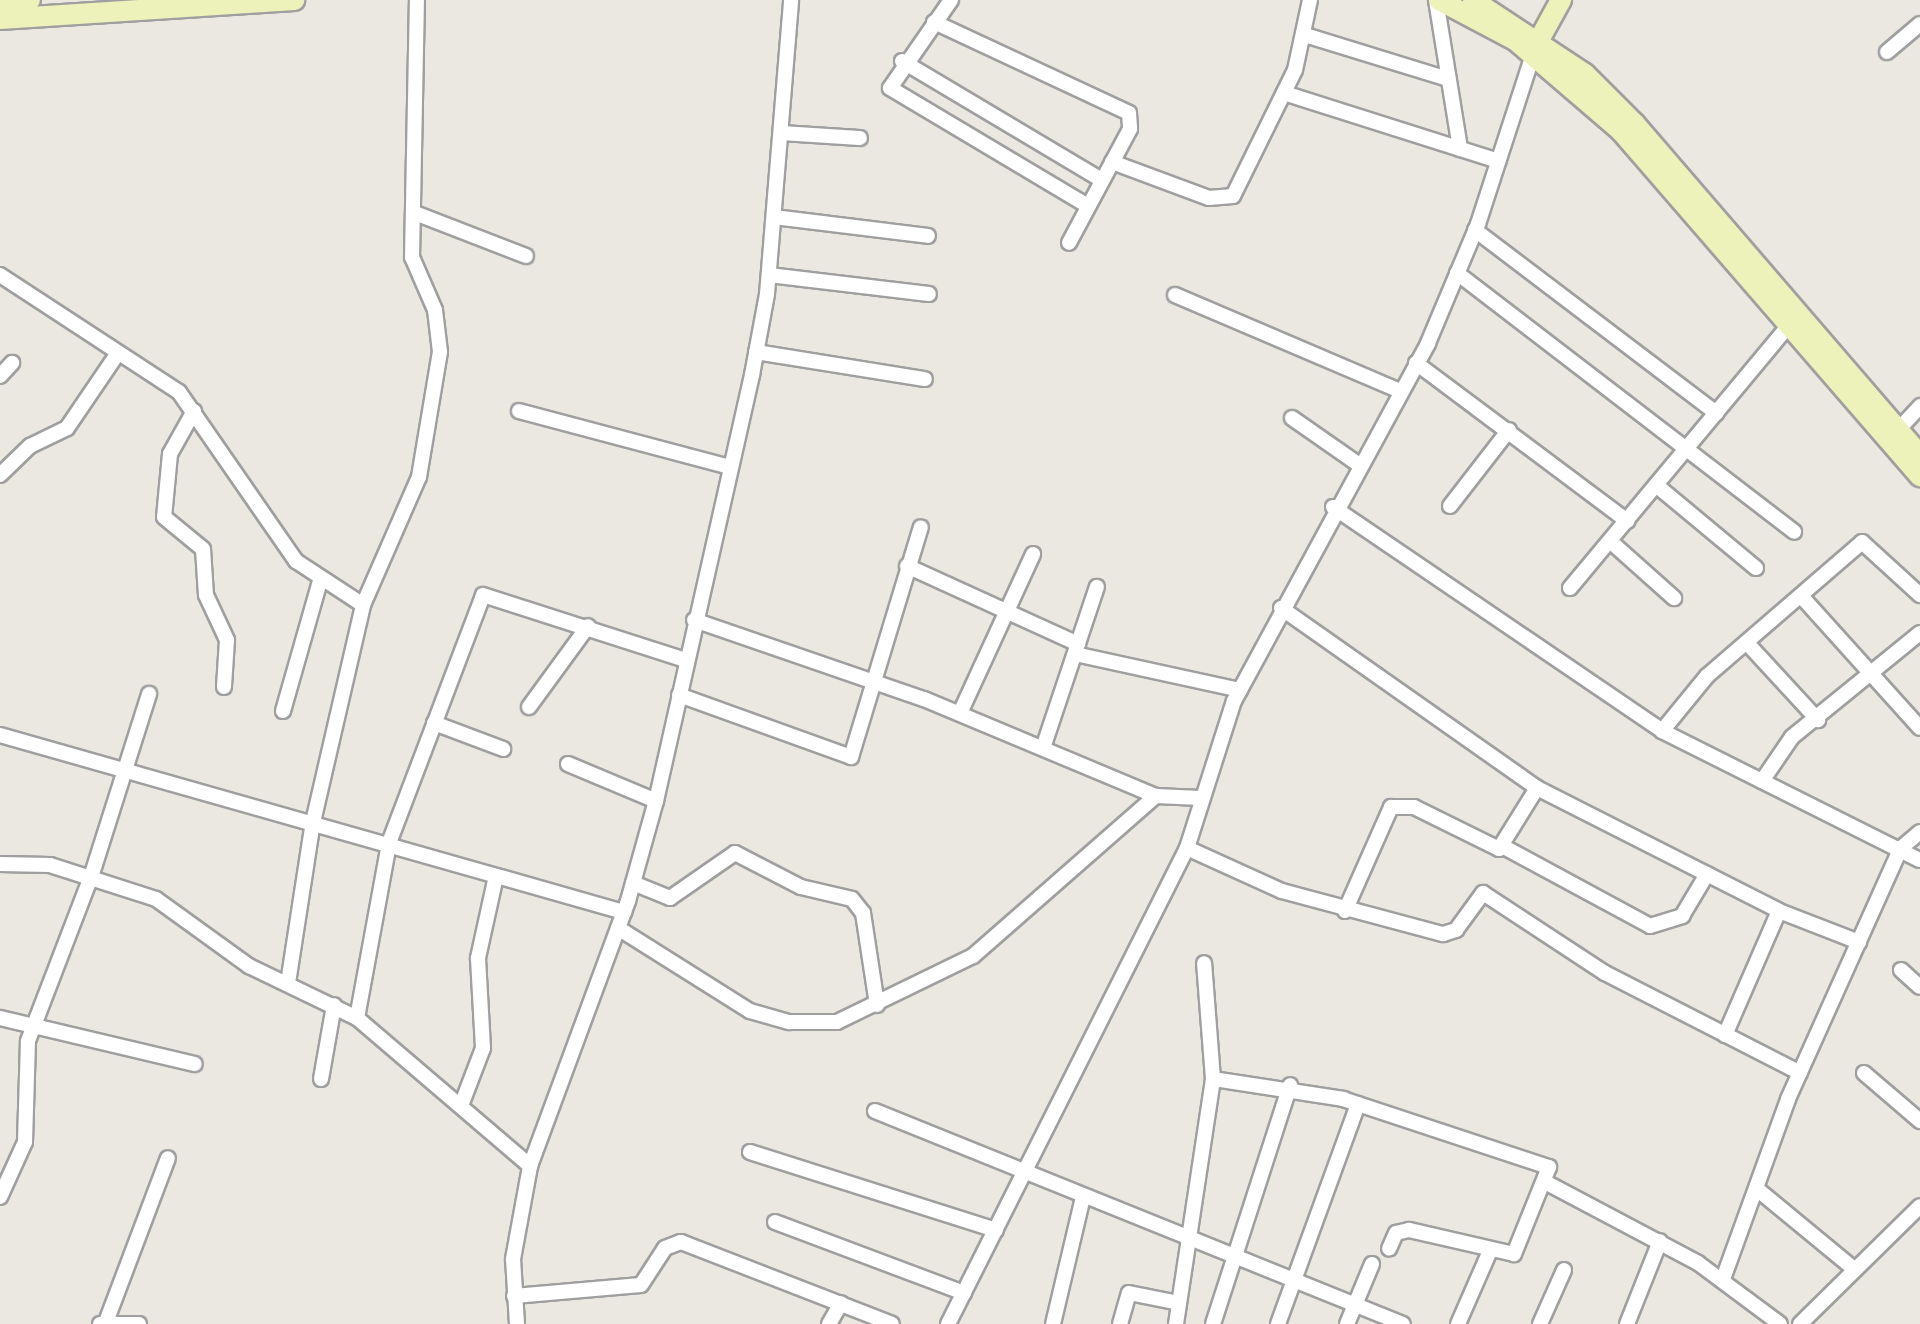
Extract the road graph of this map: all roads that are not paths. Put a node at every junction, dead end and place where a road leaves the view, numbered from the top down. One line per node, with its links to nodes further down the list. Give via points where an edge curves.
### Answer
1 (30, 0): 10 (main road)
2 (294, 0): 11 (main road)
3 (417, 0): 27 (street)
4 (791, 0): 20 (street)
5 (951, 0): 12 (street)
6 (1310, 0): 14 (street)
7 (1438, 0): 15 (main road); 18 (street)
8 (1473, 0): 15 (main road)
9 (1561, 0): 15 (main road)
10 (0, 2)
11 (0, 19)
12 (934, 22): 17 (street); 24 (street, via 1126,110 1132,123)
13 (1920, 24): 16 (street)
14 (1305, 35): 18 (street); 19 (street)
15 (1536, 47): 23 (street); 38 (main road, via 1621,131); 52 (main road, via 1635,124)
16 (1887, 52)
17 (902, 61): 25 (street); 26 (street, via 889,81 892,90)
18 (1448, 79): 22 (street)
19 (1284, 93): 22 (street); 24 (street, via 1227,199)
20 (781, 133): 21 (street); 28 (street)
21 (860, 138)
22 (1460, 149): 23 (street)
23 (1498, 161): 29 (street)
24 (1112, 162): 25 (street)
25 (1102, 180): 26 (street)
26 (1088, 206): 31 (street)
27 (415, 213): 32 (street); 75 (street, via 413,266 435,310 440,352 419,477)
28 (774, 217): 30 (street); 35 (street)
29 (1475, 230): 33 (street); 49 (street)
30 (928, 236)
31 (1069, 243)
32 (526, 256)
33 (1457, 273): 42 (street); 53 (street)
34 (0, 275): 40 (street)
35 (769, 275): 36 (street); 39 (street)
36 (929, 294)
37 (1175, 295): 45 (street)
38 (1789, 325): 49 (street); 58 (main road)
39 (756, 352): 44 (street); 56 (street)
40 (116, 356): 47 (street, via 179,392); 57 (street, via 67,428 30,446)
41 (12, 363): 43 (street)
42 (1416, 363): 45 (street); 51 (street)
43 (0, 376)
44 (925, 379)
45 (1400, 391): 55 (street)
46 (1920, 406): 52 (street)
47 (194, 411): 69 (street, via 293,557); 86 (street, via 170,454 164,517 203,549 206,595 227,640)
48 (519, 411): 56 (street)
49 (1716, 413): 53 (street)
50 (1292, 418): 55 (street)
51 (1509, 430): 60 (street); 62 (street)
52 (1898, 430): 54 (main road)
53 (1688, 446): 59 (street); 64 (street)
54 (1920, 455)
55 (1358, 464): 61 (street)
56 (730, 467): 78 (street)
57 (0, 475)
58 (1920, 476)
59 (1656, 485): 62 (street); 68 (street)
60 (1450, 506)
61 (1333, 507): 76 (street); 96 (street)
62 (1627, 521): 65 (street)
63 (921, 527): 67 (street)
64 (1794, 532)
65 (1610, 541): 71 (street); 74 (street)
66 (1033, 554): 77 (street)
67 (907, 566): 77 (street, via 952,581); 85 (street)
68 (1756, 568)
69 (321, 578): 75 (street); 91 (street)
70 (1097, 587): 82 (street)
71 (1570, 588)
72 (1920, 595): 73 (street, via 1865,541)
73 (1802, 597): 81 (street); 84 (street)
74 (1674, 598)
75 (363, 605): 107 (street)
76 (1281, 608): 87 (street); 103 (street)
77 (1006, 612): 82 (street); 92 (street)
78 (694, 620): 83 (street); 85 (street)
79 (588, 626): 83 (street); 90 (street); 94 (street, via 486,593)
80 (1920, 633): 84 (street)
81 (1747, 643): 93 (street); 96 (street, via 1707,676)
82 (1077, 649): 87 (street); 98 (street)
83 (686, 660): 89 (street)
84 (1872, 674): 93 (street); 95 (street)
85 (874, 681): 89 (street, via 855,751 845,759); 92 (street)
86 (224, 687)
87 (1240, 690): 105 (street)
88 (149, 694): 101 (street)
89 (679, 695): 106 (street)
90 (529, 707)
91 (283, 711)
92 (960, 713): 98 (street)
93 (1818, 720): 102 (street, via 1792,737)
94 (434, 723): 99 (street); 109 (street)
95 (1920, 728)
96 (1662, 731): 102 (street)
97 (0, 735): 101 (street)
98 (1043, 748): 104 (street)
99 (503, 749)
100 (568, 764): 106 (street)
101 (123, 772): 107 (street); 115 (street)
102 (1762, 781): 112 (street)
103 (1537, 788): 110 (street); 116 (street)
104 (1156, 796): 105 (street); 129 (street, via 973,956)
105 (1200, 798): 111 (street)
106 (656, 801): 118 (street)
107 (313, 822): 109 (street); 126 (street)
108 (1920, 832): 112 (street)
109 (389, 843): 117 (street); 131 (street)
110 (1504, 847): 116 (street, via 1650,926 1682,916); 119 (street, via 1484,846 1397,803)
111 (1187, 848): 119 (street); 147 (street)
112 (1901, 848): 113 (street); 123 (street)
113 (1920, 860)
114 (0, 864): 115 (street)
115 (92, 874): 126 (street, via 156,899 249,966); 132 (street)
116 (1707, 874): 120 (street)
117 (496, 876): 121 (street); 140 (street, via 478,958 483,1048)
118 (633, 883): 121 (street); 129 (street, via 670,898 735,853 788,882 852,899 863,913)
119 (1345, 911): 133 (street, via 1448,934 1483,893 1605,973)
120 (1779, 911): 123 (street); 133 (street)
121 (624, 912): 122 (street)
122 (618, 928): 129 (street, via 758,1013 816,1026); 146 (street)
123 (1859, 942): 135 (street)
124 (1204, 963): 138 (street)
125 (1901, 970): 127 (street)
126 (288, 983): 128 (street)
127 (1920, 987)
128 (334, 1005): 131 (street); 137 (street)
129 (877, 1005)
130 (0, 1018): 132 (street)
131 (357, 1018): 140 (street)
132 (33, 1027): 134 (street); 150 (street, via 23,1057 25,1142)
133 (1725, 1035): 135 (street)
134 (195, 1064)
135 (1800, 1073): 149 (street)
136 (1864, 1073): 143 (street)
137 (321, 1079)
138 (1213, 1079): 139 (street); 155 (street)
139 (1290, 1085): 141 (street); 159 (street)
140 (462, 1103): 146 (street)
141 (1358, 1104): 148 (street, via 1543,1160); 164 (street)
142 (875, 1111): 147 (street)
143 (1920, 1121)
144 (750, 1152): 154 (street)
145 (168, 1158): 170 (street)
146 (530, 1166): 166 (street, via 515,1239)
147 (1026, 1173): 151 (street); 154 (street)
148 (1547, 1183): 156 (street); 158 (street, via 1518,1250)
149 (1757, 1189): 161 (street); 163 (street)
150 (0, 1197)
151 (1083, 1197): 155 (street); 176 (street)
152 (1920, 1206): 161 (street)
153 (775, 1222): 165 (street)
154 (996, 1230): 165 (street)
155 (1188, 1240): 159 (street); 168 (street)
156 (1660, 1241): 163 (street); 185 (street)
157 (1389, 1249): 158 (street, via 1396,1233 1409,1230)
158 (1489, 1253): 183 (street)
159 (1238, 1256): 164 (street); 179 (street)
160 (1372, 1264): 169 (street)
161 (1853, 1268): 187 (street)
162 (1564, 1270): 184 (street)
163 (1723, 1279): 186 (street)
164 (1297, 1281): 169 (street); 180 (street)
165 (964, 1293): 175 (street)
166 (514, 1296): 167 (street, via 641,1285 674,1242); 172 (street)
167 (841, 1303): 173 (street); 174 (street)
168 (1179, 1303): 177 (street, via 1129,1293); 178 (street)
169 (1355, 1304): 181 (street); 182 (street)
170 (103, 1323): 171 (street)
171 (139, 1324)
172 (517, 1324)
173 (829, 1324)
174 (892, 1324)
175 (948, 1324)
176 (1053, 1324)
177 (1120, 1324)
178 (1176, 1324)
179 (1213, 1324)
180 (1278, 1324)
181 (1347, 1324)
182 (1403, 1324)
183 (1458, 1324)
184 (1540, 1324)
185 (1627, 1324)
186 (1780, 1324)
187 (1800, 1324)

